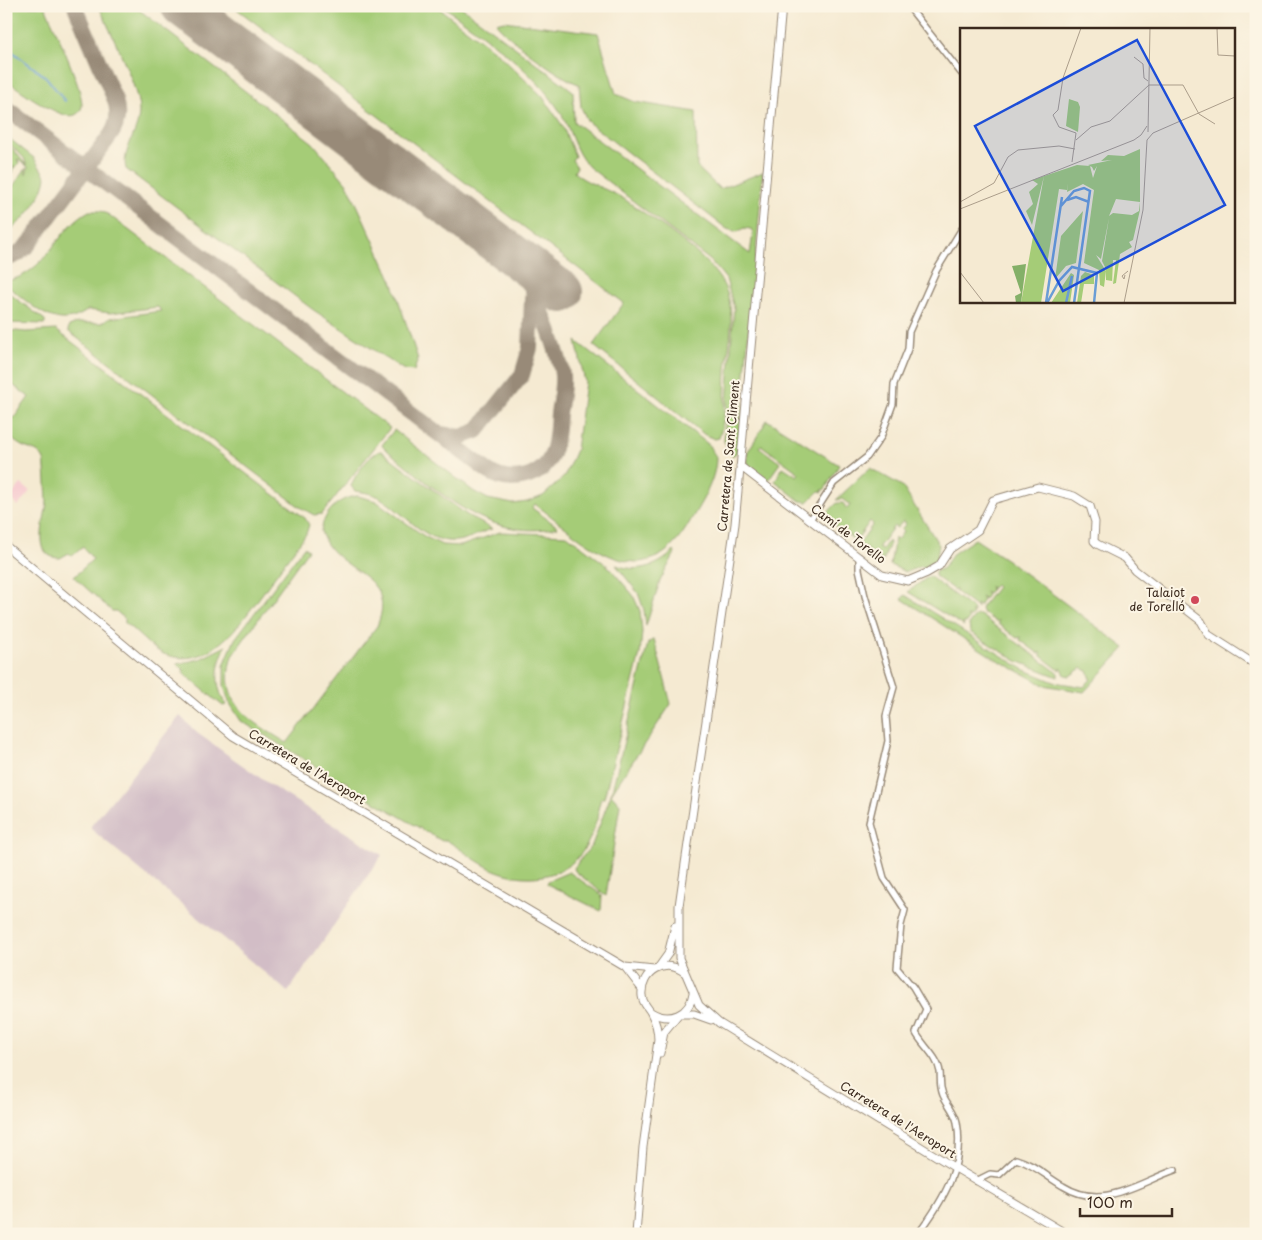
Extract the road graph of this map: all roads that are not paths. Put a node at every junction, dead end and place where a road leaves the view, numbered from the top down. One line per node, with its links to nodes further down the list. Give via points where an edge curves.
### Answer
1 (782, 6): 5 (main road, Carretera de Sant Climent)
2 (908, 6): 3 (street)
3 (960, 73)
4 (960, 232): 6 (street, via 936,271 908,334 908,349 894,384 893,404 881,438 867,457 834,483)
5 (740, 466): 6 (main road, Camí de Torello); 12 (main road, Carretera de Sant Climent, via 732,544)
6 (810, 520): 9 (main road, Camí de Torello)
7 (6, 541): 10 (main road)
8 (6, 546): 10 (main road, Carretera de l'Aeroport)
9 (859, 557): 11 (main road, Camí de Torello, via 886,576 905,581 916,579 939,566 946,552 978,530 989,504 995,499 1040,487 1060,491 1090,506 1094,512 1094,541 1097,544 1125,558 1135,570 1201,620 1209,634); 22 (street, via 865,596 894,688 886,716 888,741 869,822 884,878 905,910 896,968 926,1009 916,1033 940,1072 943,1094 957,1121)
10 (62, 591): 13 (main road, Carretera de l'Aeroport, via 233,736)
11 (1256, 665)
12 (680, 906): 14 (main road, via 670,948); 15 (main road, via 679,958)
13 (625, 967): 14 (main road, Carretera de l'Aeroport); 16 (main road, Carretera de l'Aeroport)
14 (656, 969): 15 (main road, via 676,968); 16 (main road, via 645,979)
15 (686, 974): 17 (main road)
16 (642, 989): 18 (main road, via 643,1000)
17 (693, 990): 19 (main road, via 691,1002); 20 (main road, via 699,1005)
18 (651, 1012): 19 (main road, via 664,1018); 21 (main road, via 658,1040)
19 (679, 1015): 20 (main road, via 694,1014); 21 (main road, via 664,1032)
20 (719, 1023): 22 (main road, Carretera de l'Aeroport)
21 (642, 1166): 25 (main road)
22 (956, 1170): 24 (main road, Carretera de l'Aeroport); 26 (street, via 940,1202)
23 (1175, 1170): 24 (street, via 1120,1194 1103,1197 1082,1196 1025,1161 1016,1159 999,1175 990,1174)
24 (976, 1181): 27 (main road, Carretera de l'Aeroport)
25 (636, 1234)
26 (918, 1234)
27 (1067, 1234)

